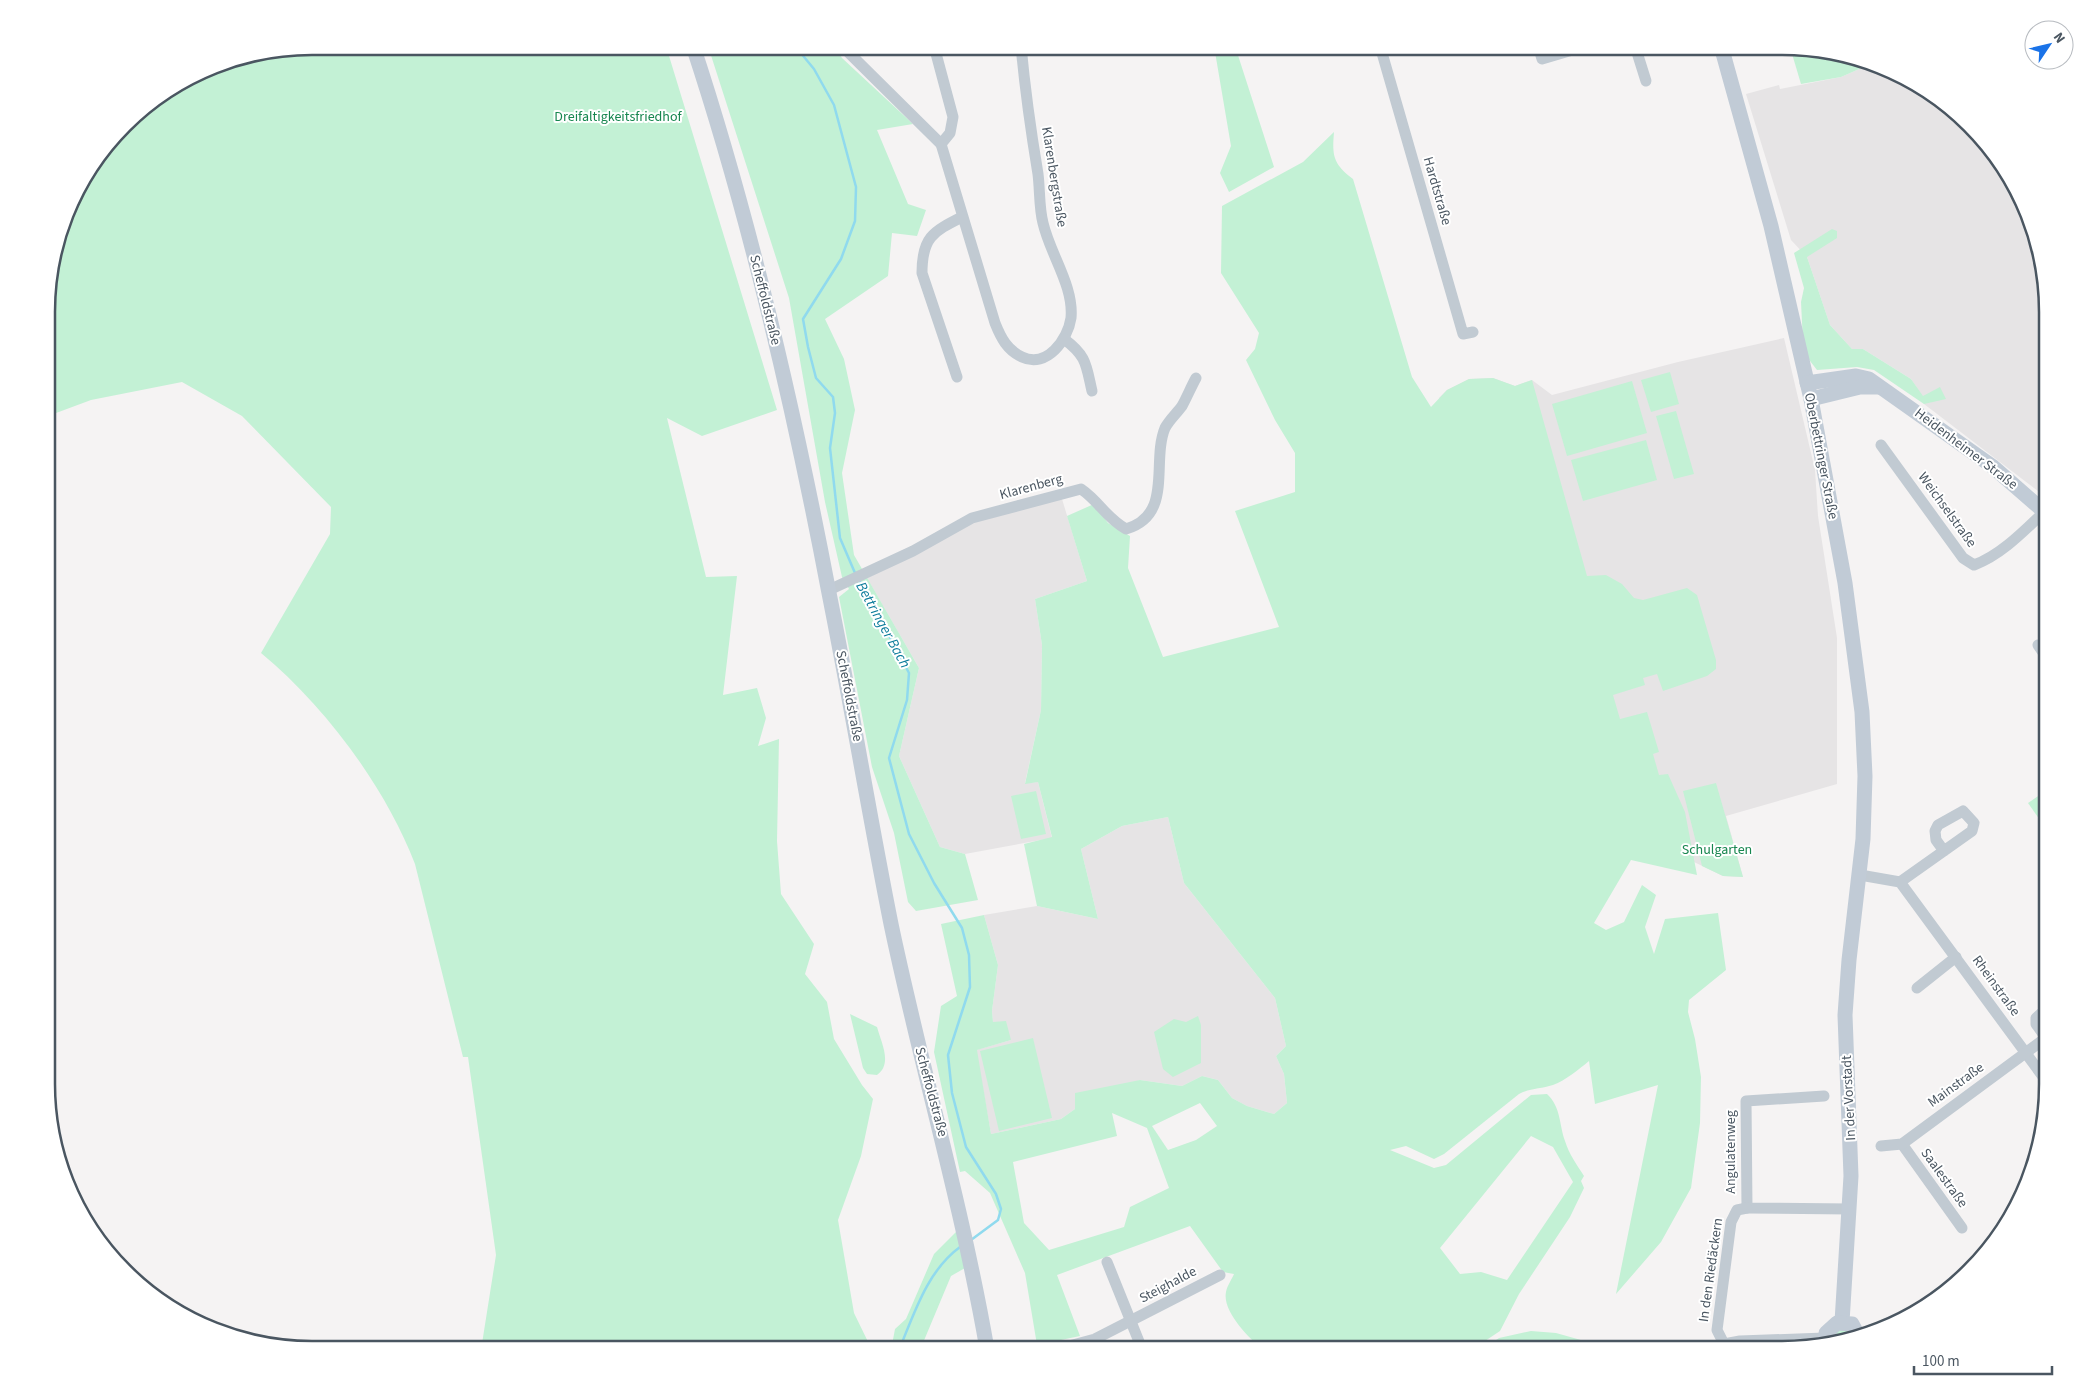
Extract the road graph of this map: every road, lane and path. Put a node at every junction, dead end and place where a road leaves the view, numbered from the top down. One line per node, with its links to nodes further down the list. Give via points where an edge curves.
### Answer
1 (696, 55): 24 (street, Scheffoldstraße, via 768,309)
2 (851, 55): 11 (street)
3 (936, 55): 11 (street, via 953,117 950,133)
4 (1022, 55): 14 (street, Klarenbergstraße, via 1043,223 1067,291 1071,317)
5 (1383, 55): 13 (street, Hardtstraße, via 1463,334)
6 (1541, 55): 7 (street, via 1542,59)
7 (1556, 55)
8 (1638, 55): 10 (street)
9 (1724, 55): 17 (street, Oberbettringer Straße, via 1771,226)
10 (1646, 82)
11 (941, 144): 12 (street)
12 (962, 217): 14 (street, via 1003,342 1025,359 1038,359 1050,354); 15 (street, via 938,230 926,242 922,257 922,274)
13 (1473, 332)
14 (1064, 339): 19 (street, via 1084,358)
15 (957, 377)
16 (1196, 378): 24 (street, Klarenberg, via 1166,428 1160,458 1159,490 1154,506 1140,525 1126,529 1110,520 1093,497 1081,489 972,518)
17 (1807, 383): 18 (street, Heidenheimer Straße, via 1856,376); 20 (street, Oberbettringer Straße)
18 (1882, 387): 20 (street, via 1860,388); 22 (street, Heidenheimer Straße, via 1992,466)
19 (1092, 391)
20 (1811, 399): 26 (street, Oberbettringer Straße, via 1859,678 1865,776)
21 (1881, 445): 23 (street, Weichselstraße, via 1963,558 1974,565 1998,551)
22 (2039, 507)
23 (2039, 519)
24 (834, 588): 47 (street, Scheffoldstraße, via 891,924 965,1232)
25 (1944, 851): 27 (street)
26 (1860, 875): 27 (street); 39 (street, In der Vorstadt, via 1845,1015 1851,1142)
27 (1900, 882): 28 (street, Rheinstraße)
28 (1956, 957): 29 (street, Rheinstraße); 33 (street, Rheinstraße)
29 (1917, 988)
30 (2039, 1015): 31 (street, Mainstraße, via 2036,1018)
31 (2039, 1028)
32 (2039, 1043): 33 (street, Mainstraße)
33 (2026, 1052): 34 (street, Rheinstraße); 36 (street, Mainstraße)
34 (2039, 1071)
35 (1824, 1096): 38 (street, Angulatenweg, via 1746,1101)
36 (1902, 1144): 37 (street); 40 (street, Saalestraße)
37 (1881, 1146)
38 (1746, 1208): 39 (street, Angulatenweg); 50 (street, In den Riedäckern, via 1737,1210 1731,1222 1717,1330)
39 (1850, 1209): 44 (street, In der Vorstadt)
40 (1962, 1228)
41 (1107, 1262): 43 (street, Steighalde)
42 (1220, 1275): 43 (street, Steighalde)
43 (1130, 1322): 48 (street, Steighalde); 49 (street)
44 (1842, 1322): 45 (street, via 1852,1324); 46 (street, via 1832,1325)
45 (1855, 1330)
46 (1828, 1337)
47 (985, 1341)
48 (1088, 1341)
49 (1138, 1341)
50 (1720, 1341)

